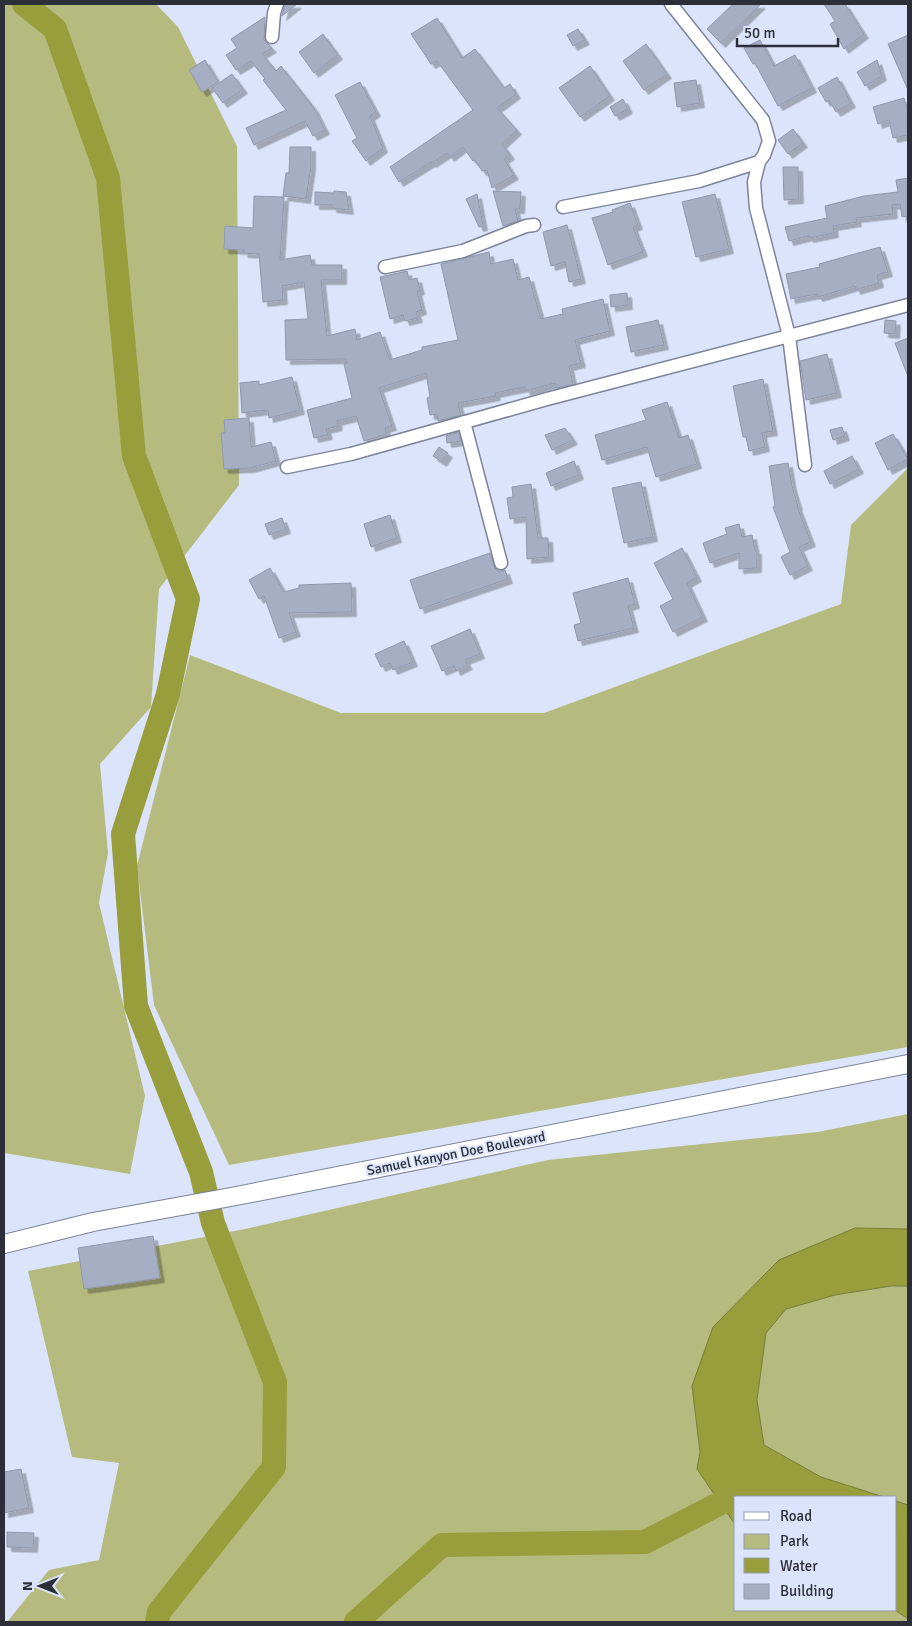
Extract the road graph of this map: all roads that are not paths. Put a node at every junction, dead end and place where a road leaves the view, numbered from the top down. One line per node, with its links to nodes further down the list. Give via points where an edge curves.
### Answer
1 (276, 4): 3 (street)
2 (672, 4): 4 (street, via 763,120 769,141)
3 (272, 37)
4 (759, 162): 5 (street, via 699,182); 9 (street, via 754,182 756,208)
5 (563, 207)
6 (534, 225): 7 (street, via 463,251)
7 (386, 267)
8 (908, 305): 9 (street)
9 (789, 336): 10 (street); 11 (street)
10 (464, 422): 12 (street, via 351,454); 13 (street)
11 (806, 465)
12 (287, 467)
13 (501, 563)
14 (908, 1064): 15 (street, Samuel Kanyon Doe Boulevard, via 231,1198 93,1222)
15 (4, 1244)

